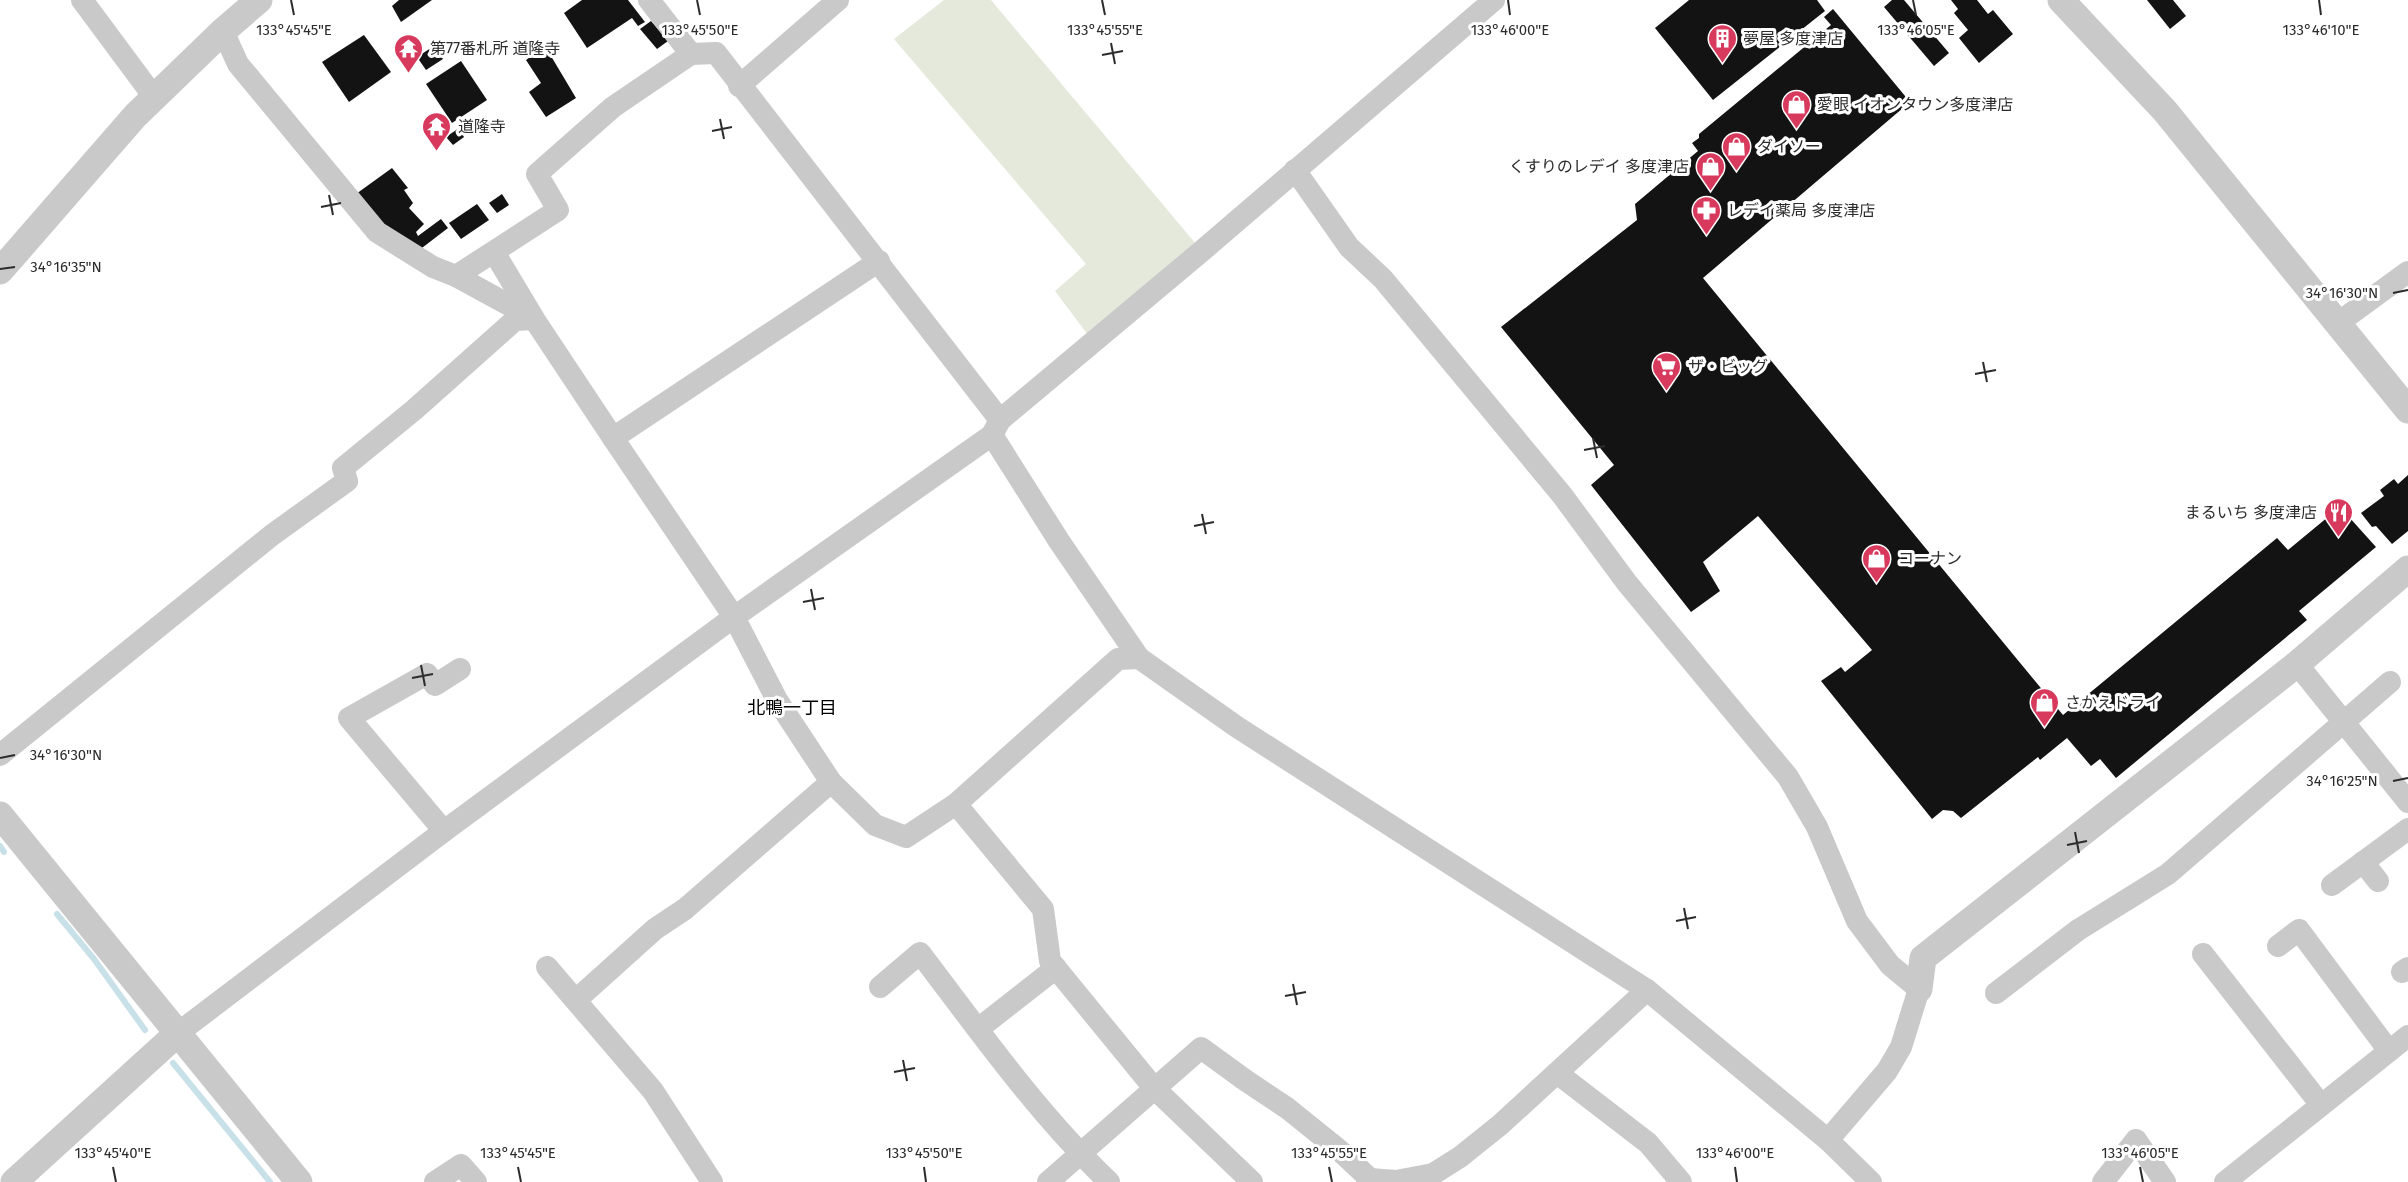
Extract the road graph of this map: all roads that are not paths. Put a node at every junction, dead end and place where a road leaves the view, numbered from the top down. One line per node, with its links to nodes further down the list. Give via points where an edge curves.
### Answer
1 (82, 0): 10 (street)
2 (259, 0): 7 (street)
3 (649, 0): 8 (street)
4 (838, 0): 9 (street)
5 (1494, 0): 11 (street)
6 (2061, 0): 18 (street, via 2165,111)
7 (223, 31): 10 (street); 16 (street, via 238,64 377,232 433,267)
8 (691, 54): 9 (street, via 716,53); 12 (street, via 613,107 537,174 558,210)
9 (739, 86): 13 (street)
10 (154, 97): 14 (street)
11 (1295, 170): 20 (street); 44 (street, via 1349,247 1383,279 1562,495 1627,583 1788,777 1816,827 1857,921 1890,965)
12 (494, 252): 16 (street); 17 (street)
13 (879, 261): 20 (street); 21 (street)
14 (0, 271)
15 (2408, 272): 18 (street)
16 (456, 276): 17 (street)
17 (534, 319): 21 (street); 29 (street, via 515,320 343,468 347,481 272,535)
18 (2338, 323): 19 (street)
19 (2408, 410)
20 (996, 428): 23 (street); 24 (street, via 1059,541)
21 (613, 438): 23 (street)
22 (2408, 569): 25 (street)
23 (734, 616): 30 (street, via 777,700); 35 (street)
24 (1138, 658): 32 (street, via 1118,659); 45 (street, via 1237,727)
25 (2296, 664): 28 (street); 44 (street, via 1923,958)
26 (460, 669): 35 (street, via 435,685 428,674 349,718)
27 (2390, 682): 28 (street)
28 (2343, 722): 31 (street); 46 (street, via 2168,874 2078,930)
29 (0, 755)
30 (831, 782): 32 (street, via 875,825 906,837); 47 (street)
31 (2408, 802)
32 (956, 804): 42 (street, via 1043,909 1050,961)
33 (0, 814): 49 (street)
34 (2408, 829): 36 (street)
35 (444, 831): 49 (street)
36 (2362, 862): 37 (street); 38 (street)
37 (2378, 881)
38 (2332, 885)
39 (2278, 946): 51 (street, via 2299,930)
40 (2203, 954): 54 (street)
41 (547, 967): 47 (street)
42 (1056, 968): 48 (street); 53 (street)
43 (880, 987): 48 (street, via 920,954)
44 (1919, 989): 55 (street, via 1901,1047 1887,1071)
45 (1647, 990): 52 (street); 55 (street)
46 (1996, 993)
47 (576, 1000): 62 (street, via 653,1091)
48 (978, 1029): 56 (street)
49 (178, 1033): 58 (street); 59 (street)
50 (2408, 1036): 51 (street)
51 (2389, 1051): 54 (street)
52 (1557, 1073): 57 (street, via 1500,1125 1433,1174 1396,1182); 66 (street, via 1648,1143)
53 (1154, 1088): 56 (street); 57 (street, via 1201,1048 1287,1108 1338,1149); 65 (street)
54 (2321, 1105): 70 (street)
55 (1827, 1140): 67 (street)
56 (1080, 1154): 63 (street); 64 (street)
57 (1368, 1180)
58 (14, 1182)
59 (299, 1182)
60 (435, 1182): 61 (street, via 461,1166)
61 (476, 1182)
62 (712, 1182)
63 (1048, 1182)
64 (1109, 1182)
65 (1252, 1182)
66 (1681, 1182)
67 (1871, 1182)
68 (2103, 1182): 69 (street, via 2136,1140)
69 (2165, 1182)
70 (2225, 1182)

